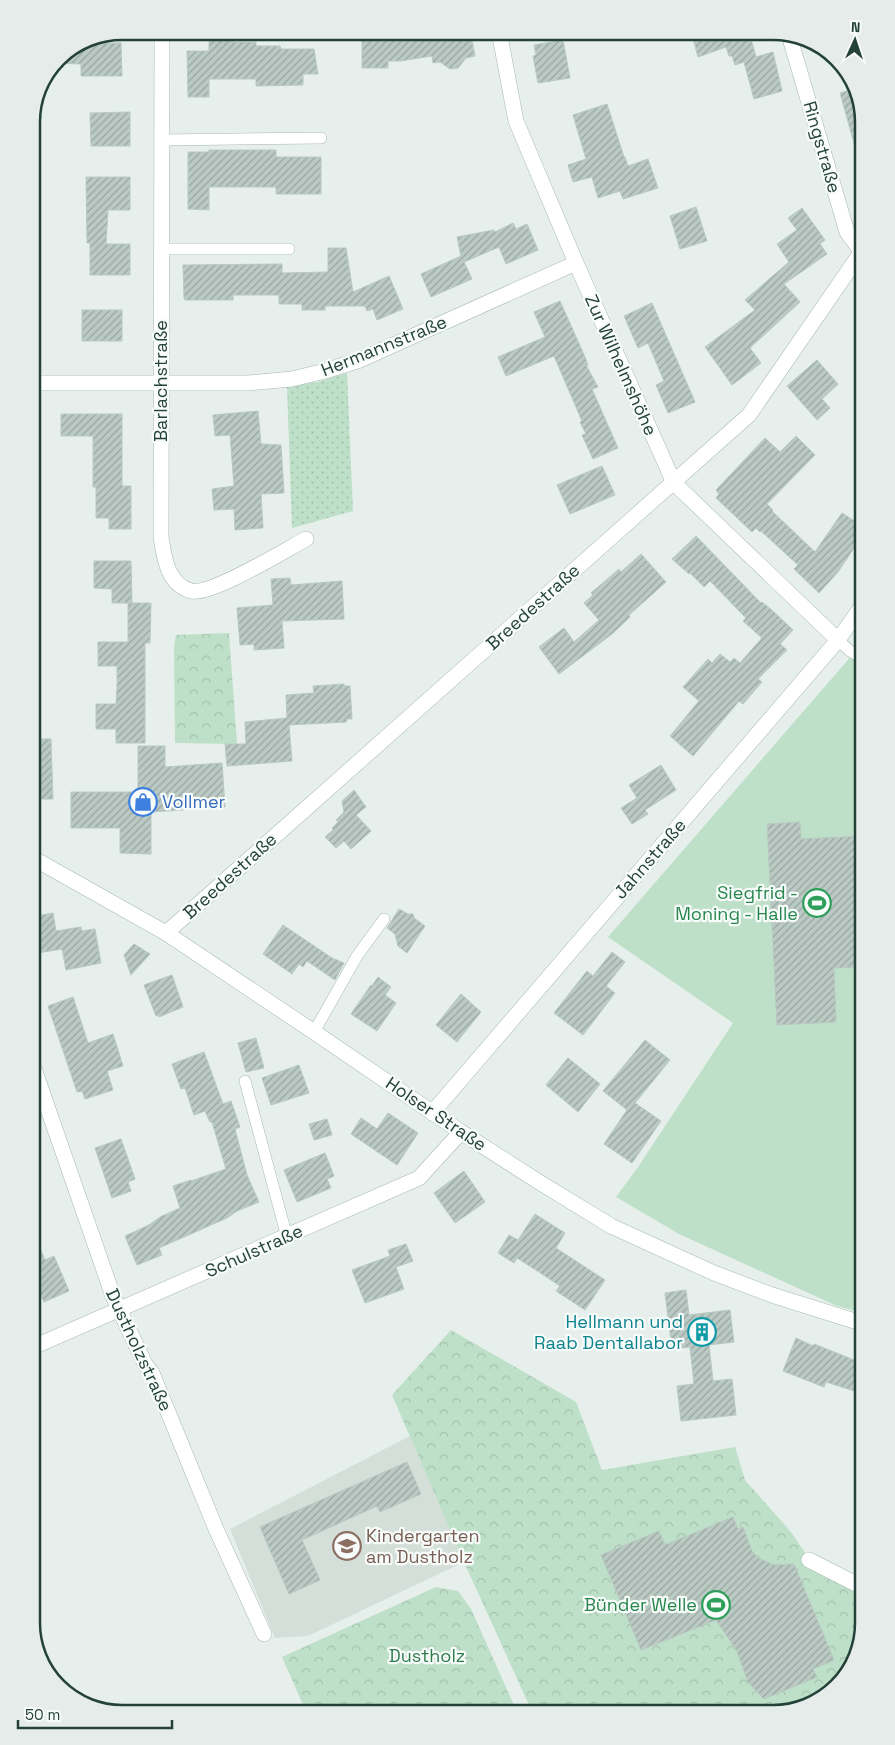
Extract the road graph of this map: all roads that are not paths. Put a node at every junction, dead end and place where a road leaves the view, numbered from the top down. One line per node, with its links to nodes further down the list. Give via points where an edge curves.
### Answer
1 (162, 40): 5 (street, Barlachstraße)
2 (501, 40): 9 (street, Zur Wilhelmshöhe, via 516,121)
3 (791, 42): 6 (street, Ringstraße, via 847,232)
4 (321, 138): 5 (lane)
5 (162, 140): 7 (street, Barlachstraße)
6 (855, 242)
7 (162, 249): 8 (lane); 12 (street, Barlachstraße)
8 (289, 250)
9 (576, 263): 12 (street, Hermannstraße, via 360,360 324,371 292,379 249,383); 13 (street, Zur Wilhelmshöhe)
10 (855, 263): 13 (street, Breedestraße, via 748,415)
11 (40, 383): 12 (street, Hermannstraße)
12 (161, 384): 14 (street, Barlachstraße, via 161,537 166,564 178,584 192,591 222,584)
13 (674, 483): 16 (street, Zur Wilhelmshöhe); 20 (street, Breedestraße)
14 (306, 539)
15 (855, 616): 16 (street, Jahnstraße)
16 (838, 640): 17 (lane); 24 (street, Jahnstraße)
17 (855, 654)
18 (40, 862): 20 (street, Holser Straße)
19 (384, 919): 21 (lane, via 357,956)
20 (166, 933): 21 (street, Holser Straße)
21 (314, 1032): 24 (street, Holser Straße)
22 (245, 1081): 26 (lane)
23 (40, 1086): 27 (street, Dustholzstraße)
24 (432, 1112): 25 (street, Holser Straße)
25 (460, 1132): 26 (street, Schulstraße, via 419,1178); 28 (street, Holser Straße, via 611,1226 772,1296)
26 (287, 1237): 27 (street, Schulstraße)
27 (120, 1310): 29 (street, Schulstraße); 32 (street, Dustholzstraße, via 152,1373 216,1529)
28 (855, 1321)
29 (40, 1344)
30 (809, 1560): 31 (street)
31 (855, 1583)
32 (264, 1634)

